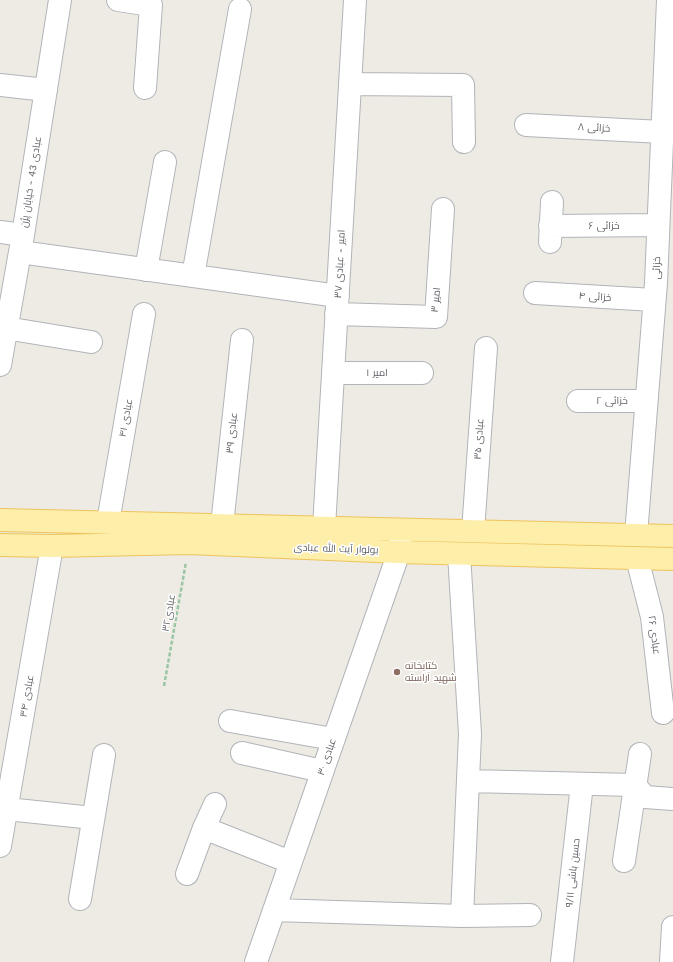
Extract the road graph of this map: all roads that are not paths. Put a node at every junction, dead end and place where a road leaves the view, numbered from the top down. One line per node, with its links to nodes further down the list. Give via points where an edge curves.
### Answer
1 (60, 0): 9 (street, عبادی 43 - خیابان پژن)
2 (118, 0): 8 (street, via 151,5)
3 (355, 0): 6 (street, امیر - عبادی ۳۷)
4 (664, 0): 11 (street, خزائی)
5 (240, 9): 20 (street)
6 (350, 84): 12 (street, via 463,84); 23 (street, امیر - عبادی ۳۷)
7 (0, 85): 9 (street)
8 (145, 88)
9 (46, 90): 18 (street, عبادی 43 - خیابان پژن)
10 (526, 125): 11 (street, خزائی ۸)
11 (662, 132): 16 (street, خزائی)
12 (464, 142)
13 (165, 162): 19 (street)
14 (552, 202): 16 (street, خزائی ۶, via 550,234)
15 (443, 209): 23 (street, امیر ۳, via 436,317)
16 (658, 225): 22 (street, خزائی)
17 (0, 232): 18 (street)
18 (21, 244): 19 (street); 25 (street, عبادی 43 - خیابان پژن)
19 (146, 270): 20 (street)
20 (193, 276): 23 (street)
21 (535, 293): 22 (street, خزائی ۴)
22 (654, 300): 33 (street, خزائی)
23 (337, 305): 30 (street, امیر - عبادی ۳۷)
24 (144, 314): 35 (street, عبادی ۴۱)
25 (3, 328): 27 (street); 29 (street, عبادی 43 - خیابان پژن)
26 (242, 340): 36 (street, عبادی ۳۹)
27 (91, 342)
28 (486, 348): 39 (street, عبادی ۳۵)
29 (0, 365)
30 (333, 373): 31 (street, امیر ۱); 37 (street, امیر - عبادی ۳۷)
31 (422, 373)
32 (578, 401): 33 (street, خزائی ۲)
33 (646, 401): 40 (street, خزائی)
34 (0, 520): 35 (main road, بولوار آیت الله عبادی)
35 (108, 522): 36 (main road, بولوار آیت الله عبادی)
36 (222, 525): 37 (main road, بولوار آیت الله عبادی)
37 (324, 527): 38 (main road, بولوار آیت الله عبادی)
38 (401, 529): 39 (main road, بولوار آیت الله عبادی); 44 (street, عبادی ۳۰)
39 (473, 530): 40 (main road, بولوار آیت الله عبادی)
40 (636, 535): 41 (main road, بولوار آیت الله عبادی)
41 (673, 536)
42 (0, 545): 43 (main road, بولوار آیت الله عبادی)
43 (52, 546): 44 (main road, بولوار آیت الله عبادی, via 190,543); 55 (street, عبادی ۳۴)
44 (399, 552): 45 (main road, بولوار آیت الله عبادی); 50 (street, عبادی ۳۰)
45 (460, 554): 46 (main road, بولوار آیت الله عبادی); 56 (street, via 470,734)
46 (637, 558): 47 (main road, بولوار آیت الله عبادی); 48 (street, عبادی ۲۶, via 652,617)
47 (673, 559)
48 (663, 713)
49 (230, 721): 50 (street)
50 (333, 739): 54 (street, عبادی ۳۰)
51 (242, 753): 54 (street)
52 (640, 754): 58 (street)
53 (104, 755): 62 (street)
54 (322, 771): 66 (street, عبادی ۳۰)
55 (6, 779): 61 (street, عبادی ۳۴)
56 (468, 781): 57 (street); 71 (street)
57 (582, 784): 58 (street); 74 (street, حسین باشی ۹/۱۱)
58 (635, 785): 59 (street, via 645,797); 65 (street)
59 (673, 799)
60 (215, 804): 63 (street)
61 (7, 810): 62 (street); 64 (street, عبادی ۳۴)
62 (94, 818): 68 (street)
63 (204, 828): 66 (street); 67 (street)
64 (0, 846)
65 (624, 861)
66 (290, 862): 69 (street, عبادی ۳۰)
67 (187, 874)
68 (80, 899)
69 (274, 910): 71 (street); 73 (street, عبادی ۳۰)
70 (530, 915): 71 (street)
71 (462, 916)
72 (673, 927): 75 (street)
73 (256, 962)
74 (562, 962)
75 (671, 962)

